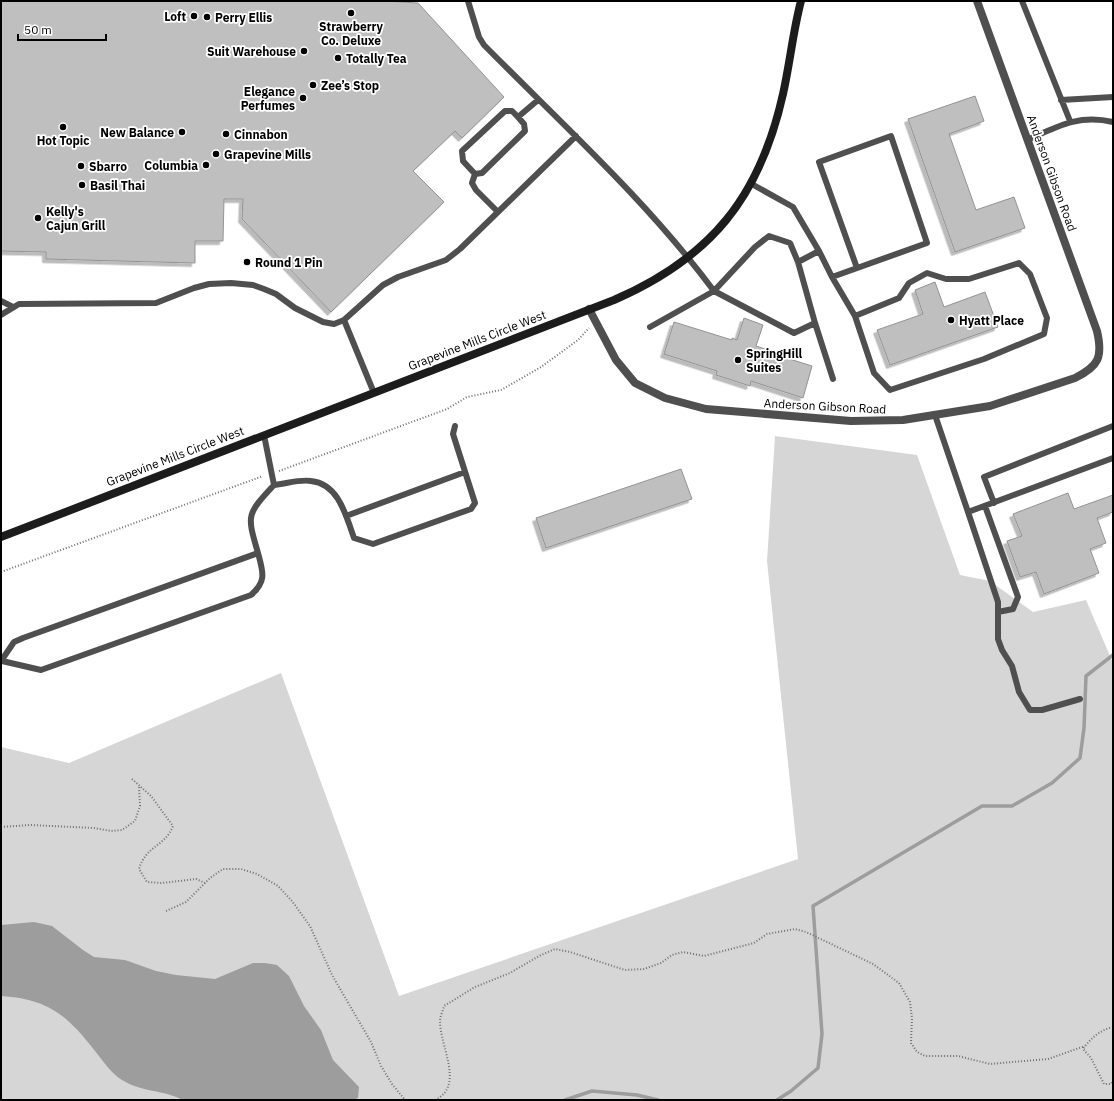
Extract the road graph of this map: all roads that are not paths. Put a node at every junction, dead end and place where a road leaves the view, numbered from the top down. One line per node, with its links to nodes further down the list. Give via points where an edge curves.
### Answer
1 (468, 1): 6 (lane, via 484,45)
2 (801, 1): 14 (street, Grapevine Mills Circle West, via 783,94 765,152)
3 (977, 1): 12 (street, Anderson Gibson Road)
4 (1022, 1): 7 (lane)
5 (1113, 97): 7 (lane)
6 (538, 100): 8 (lane); 11 (lane)
7 (1061, 100): 9 (lane)
8 (518, 117): 13 (lane, via 524,124 525,131 482,173); 13 (lane, via 512,111 505,111 462,151 463,160)
9 (1070, 121): 10 (lane, via 1099,119); 12 (lane)
10 (1113, 122)
11 (576, 136): 15 (lane); 17 (lane)
12 (1027, 140): 32 (street, Anderson Gibson Road, via 1096,331 1101,349 1097,361 1088,371 1044,389 990,406)
13 (475, 174): 15 (lane, via 472,183 476,190)
14 (750, 183): 16 (lane, via 793,207); 17 (street, Grapevine Mills Circle West, via 728,220)
15 (498, 212): 27 (lane, via 446,260 383,285)
16 (819, 251): 18 (lane); 20 (lane)
17 (689, 257): 21 (lane); 24 (street, Grapevine Mills Circle West, via 640,289)
18 (798, 262): 21 (lane, via 790,243 769,236 755,247); 28 (lane)
19 (857, 268): 19 (lane, via 927,243 890,136 819,162); 20 (lane)
20 (832, 277): 26 (lane)
21 (714, 291): 28 (lane, via 794,333); 29 (lane)
22 (1, 302): 23 (lane)
23 (13, 307): 25 (lane); 27 (lane, via 19,304 156,302 209,284 231,283 253,286 276,294 295,308 323,322 334,324)
24 (589, 309): 31 (street, Grapevine Mills Circle West); 32 (street, Anderson Gibson Road, via 616,360 635,383 665,398 706,409 851,421 904,420)
25 (1, 314)
26 (855, 316): 26 (lane, via 899,298 909,283 927,273 946,279 970,279 1019,263 1030,274 1047,318 1044,334 984,359 890,390 874,373)
27 (344, 320): 31 (lane)
28 (815, 323): 30 (lane)
29 (650, 327)
30 (833, 379)
31 (374, 393): 35 (street, Grapevine Mills Circle West)
32 (935, 415): 41 (lane)
33 (454, 426): 37 (lane, via 453,434)
34 (1113, 426): 39 (lane, via 984,477)
35 (264, 435): 38 (lane); 43 (street, Grapevine Mills Circle West)
36 (1113, 458): 39 (lane)
37 (466, 472): 42 (lane); 42 (lane, via 475,503 471,509 464,512 373,544 354,538)
38 (274, 485): 42 (lane, via 312,481 325,485 334,492); 44 (lane, via 254,506 250,517)
39 (994, 503): 40 (lane)
40 (985, 506): 41 (lane); 45 (lane, via 1018,597 1013,609)
41 (968, 512): 45 (lane, via 998,602)
42 (346, 516)
43 (1, 536)
44 (258, 553): 46 (lane, via 23,638 14,642); 46 (lane, via 263,574 259,587 251,595 41,670)
45 (998, 612): 47 (lane, via 998,639 1012,666 1019,692 1030,710 1042,710)
46 (2, 661)
47 (1080, 698)

